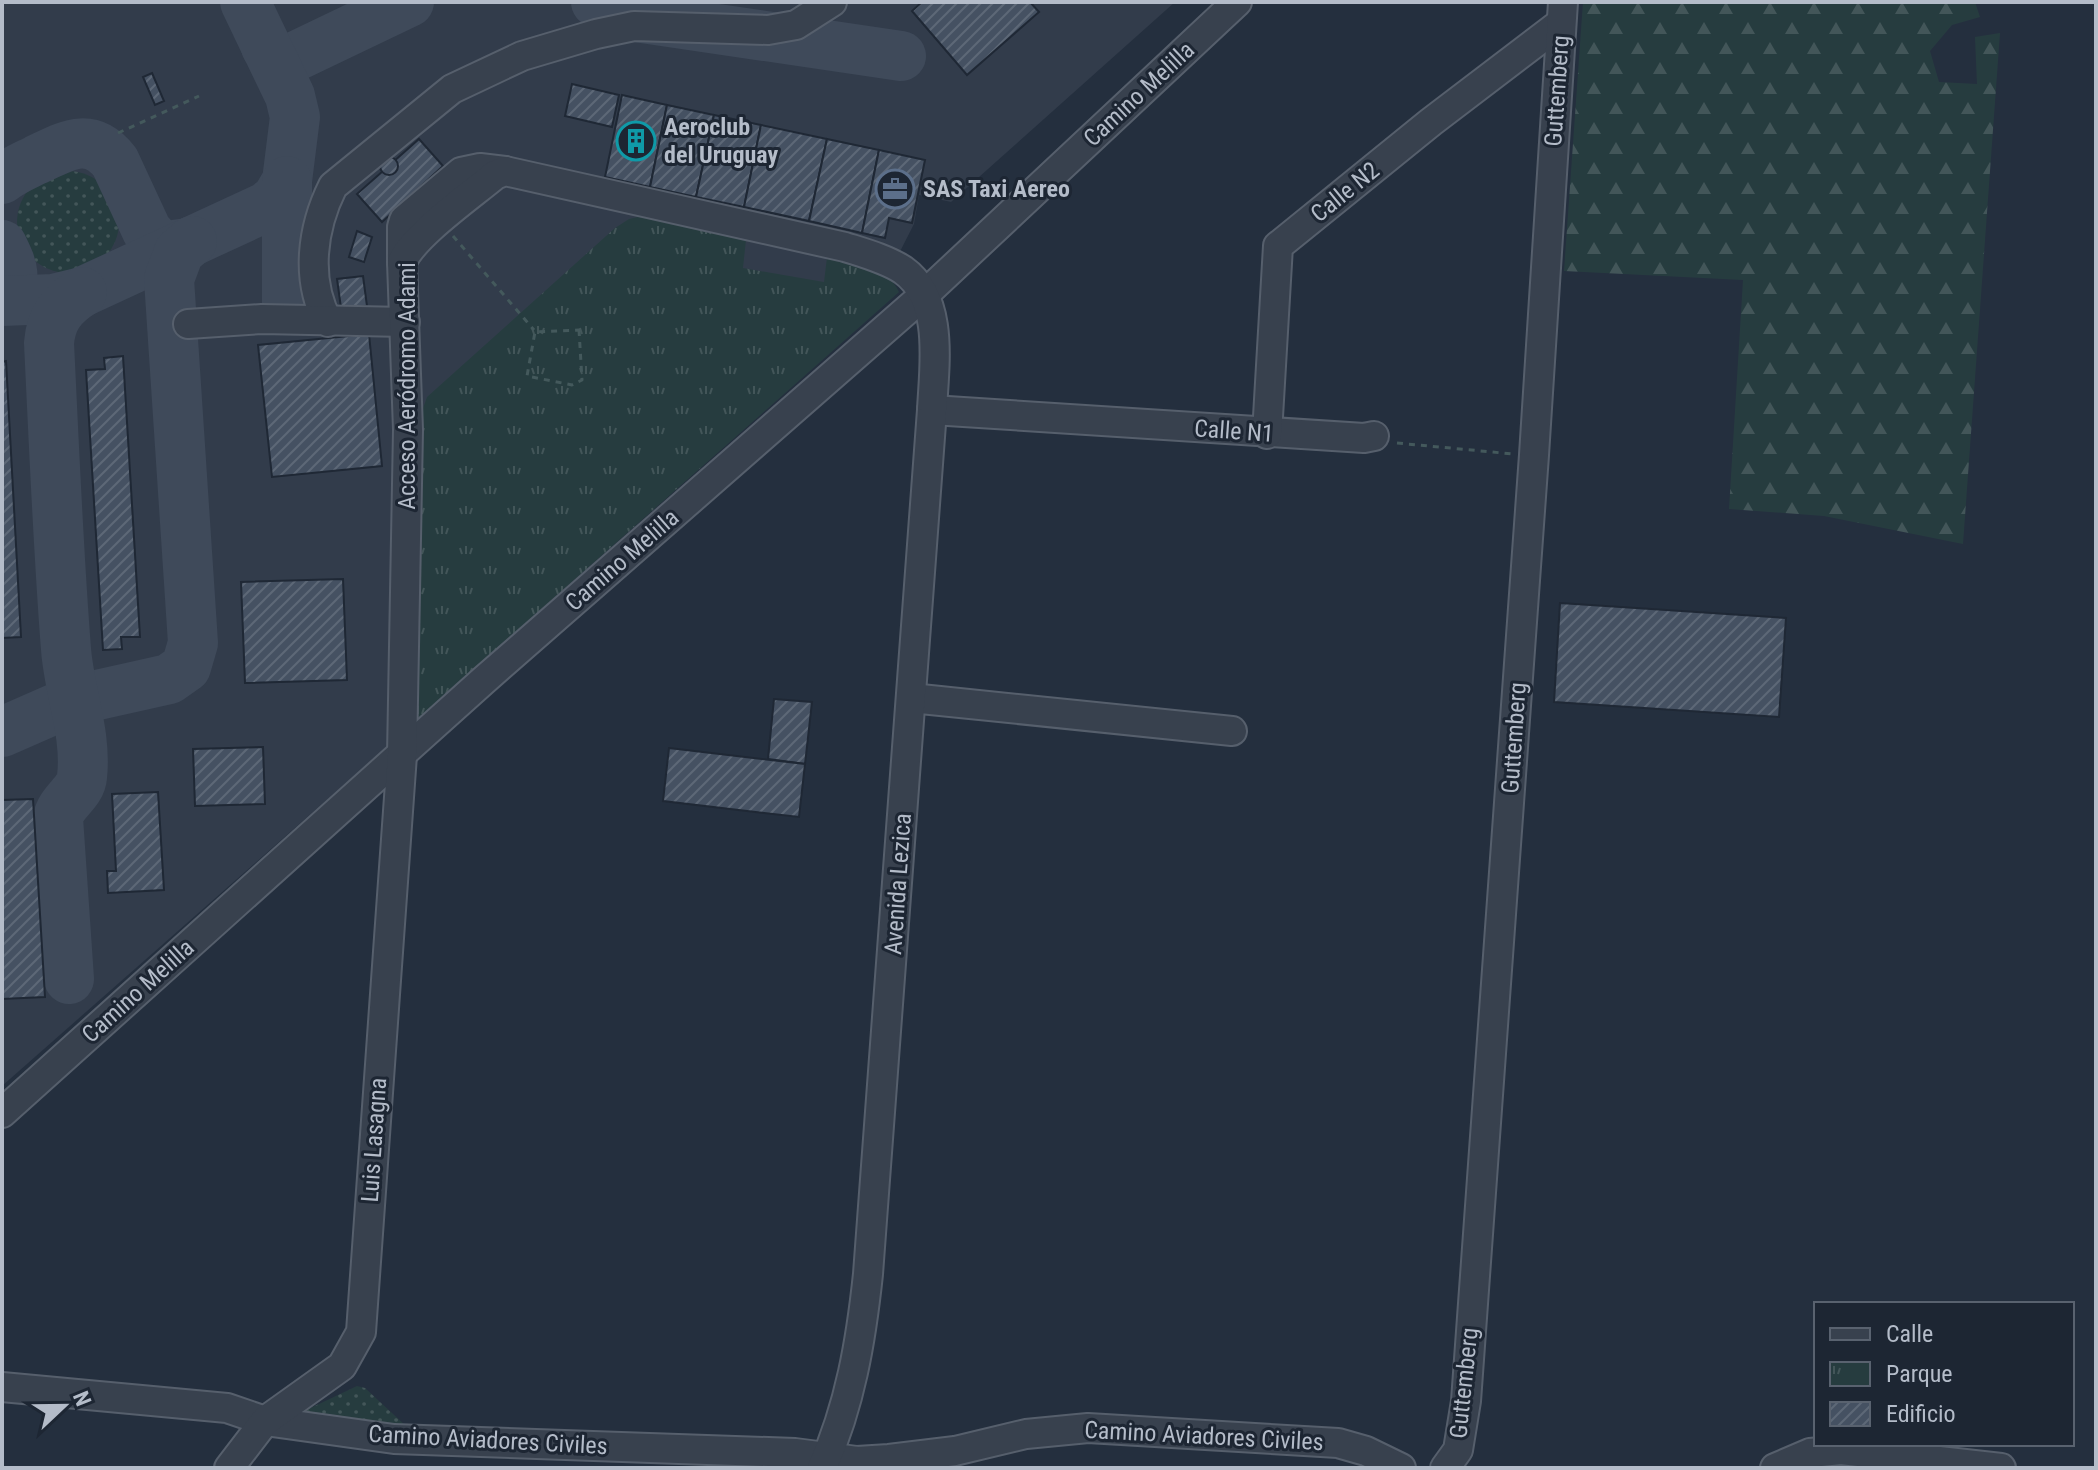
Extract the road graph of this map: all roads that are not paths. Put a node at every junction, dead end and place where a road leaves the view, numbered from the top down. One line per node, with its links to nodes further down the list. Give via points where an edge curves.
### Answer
1 (832, 2): 7 (street, via 796,25 768,30 634,26 596,34 522,56 452,89 333,186 316,230 314,267 315,294)
2 (1237, 2): 6 (street, Camino Melilla)
3 (1562, 12): 11 (street, Calle N2, via 1278,246); 22 (street, Guttemberg, via 1466,1401 1458,1450)
4 (505, 171): 5 (street, Acceso Aeródromo Adami, via 440,221); 5 (street, via 461,172 404,220); 6 (street, via 845,247 905,272)
5 (402, 262): 8 (street, Acceso Aeródromo Adami)
6 (924, 295): 10 (street, Avenida Lezica, via 934,357); 15 (street, Camino Melilla)
7 (328, 322): 8 (street); 9 (street)
8 (405, 322): 15 (street, Acceso Aeródromo Adami)
9 (188, 324)
10 (932, 410): 11 (street, Calle N1); 13 (street, Avenida Lezica)
11 (1267, 434): 12 (street, Calle N1)
12 (1374, 436)
13 (911, 698): 14 (street); 19 (street, Avenida Lezica, via 862,1328 846,1404)
14 (1232, 731)
15 (402, 755): 16 (street, Camino Melilla); 18 (street, Luis Lasagna, via 361,1332 342,1366)
16 (2, 1113)
17 (2, 1387): 18 (street, Camino Aviadores Civiles, via 227,1408)
18 (265, 1421): 19 (street, Camino Aviadores Civiles, via 394,1439 795,1453); 20 (street, Luis Lasagna)
19 (824, 1463): 21 (street, Camino Aviadores Civiles, via 915,1457 1026,1434 1088,1428 1338,1443)
20 (229, 1468)
21 (1401, 1468)
22 (1445, 1468)
23 (1775, 1468): 24 (street, via 1810,1453 1841,1450)
24 (2001, 1468)

